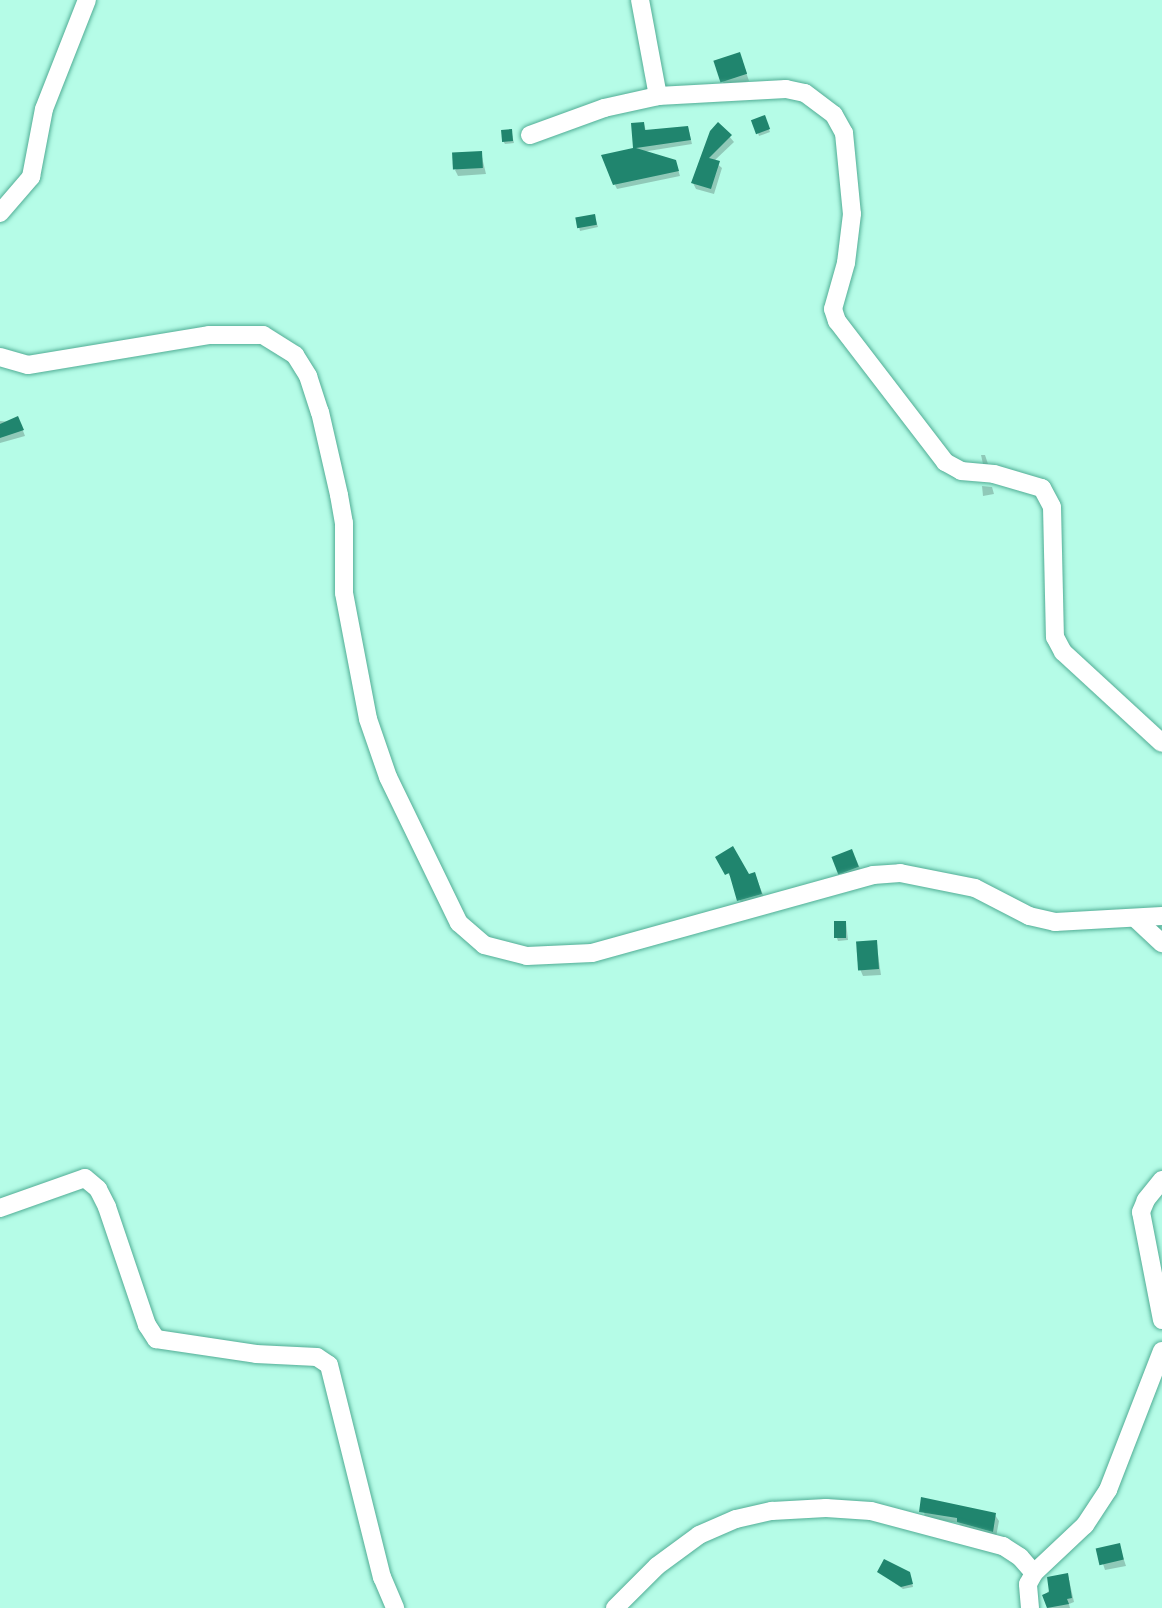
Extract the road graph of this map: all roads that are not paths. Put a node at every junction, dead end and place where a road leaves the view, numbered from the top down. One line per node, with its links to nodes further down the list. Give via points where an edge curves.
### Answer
1 (87, 0): 5 (street, via 44,109 31,177)
2 (640, 0): 3 (street)
3 (658, 96): 4 (street, via 604,108); 7 (street, via 786,89 805,93 834,115 844,133 852,214 846,263 833,309 837,321 945,462 961,471 1017,479 1042,488 1052,507 1055,637 1063,652)
4 (530, 135)
5 (0, 213)
6 (0, 357): 9 (street, via 28,365 209,335 263,335 296,355 320,412 339,495 344,523 344,593 368,719 388,777 459,923 484,945 527,956 592,953 873,875 900,873 975,888 1029,916 1055,922)
7 (1162, 743)
8 (1162, 916): 9 (street)
9 (1137, 920): 10 (street)
10 (1162, 943)
11 (1162, 1180): 13 (street, via 1141,1212)
12 (0, 1208): 16 (street, via 85,1178 98,1189 107,1207 147,1325 156,1339 256,1354 317,1357 329,1365 382,1577)
13 (1162, 1320)
14 (1162, 1351): 15 (street, via 1122,1460 1097,1510)
15 (1034, 1573): 17 (street, via 1003,1546 871,1511 772,1511 736,1519 699,1535 657,1566); 18 (street, via 1028,1584)
16 (395, 1608)
17 (615, 1608)
18 (1030, 1608)

